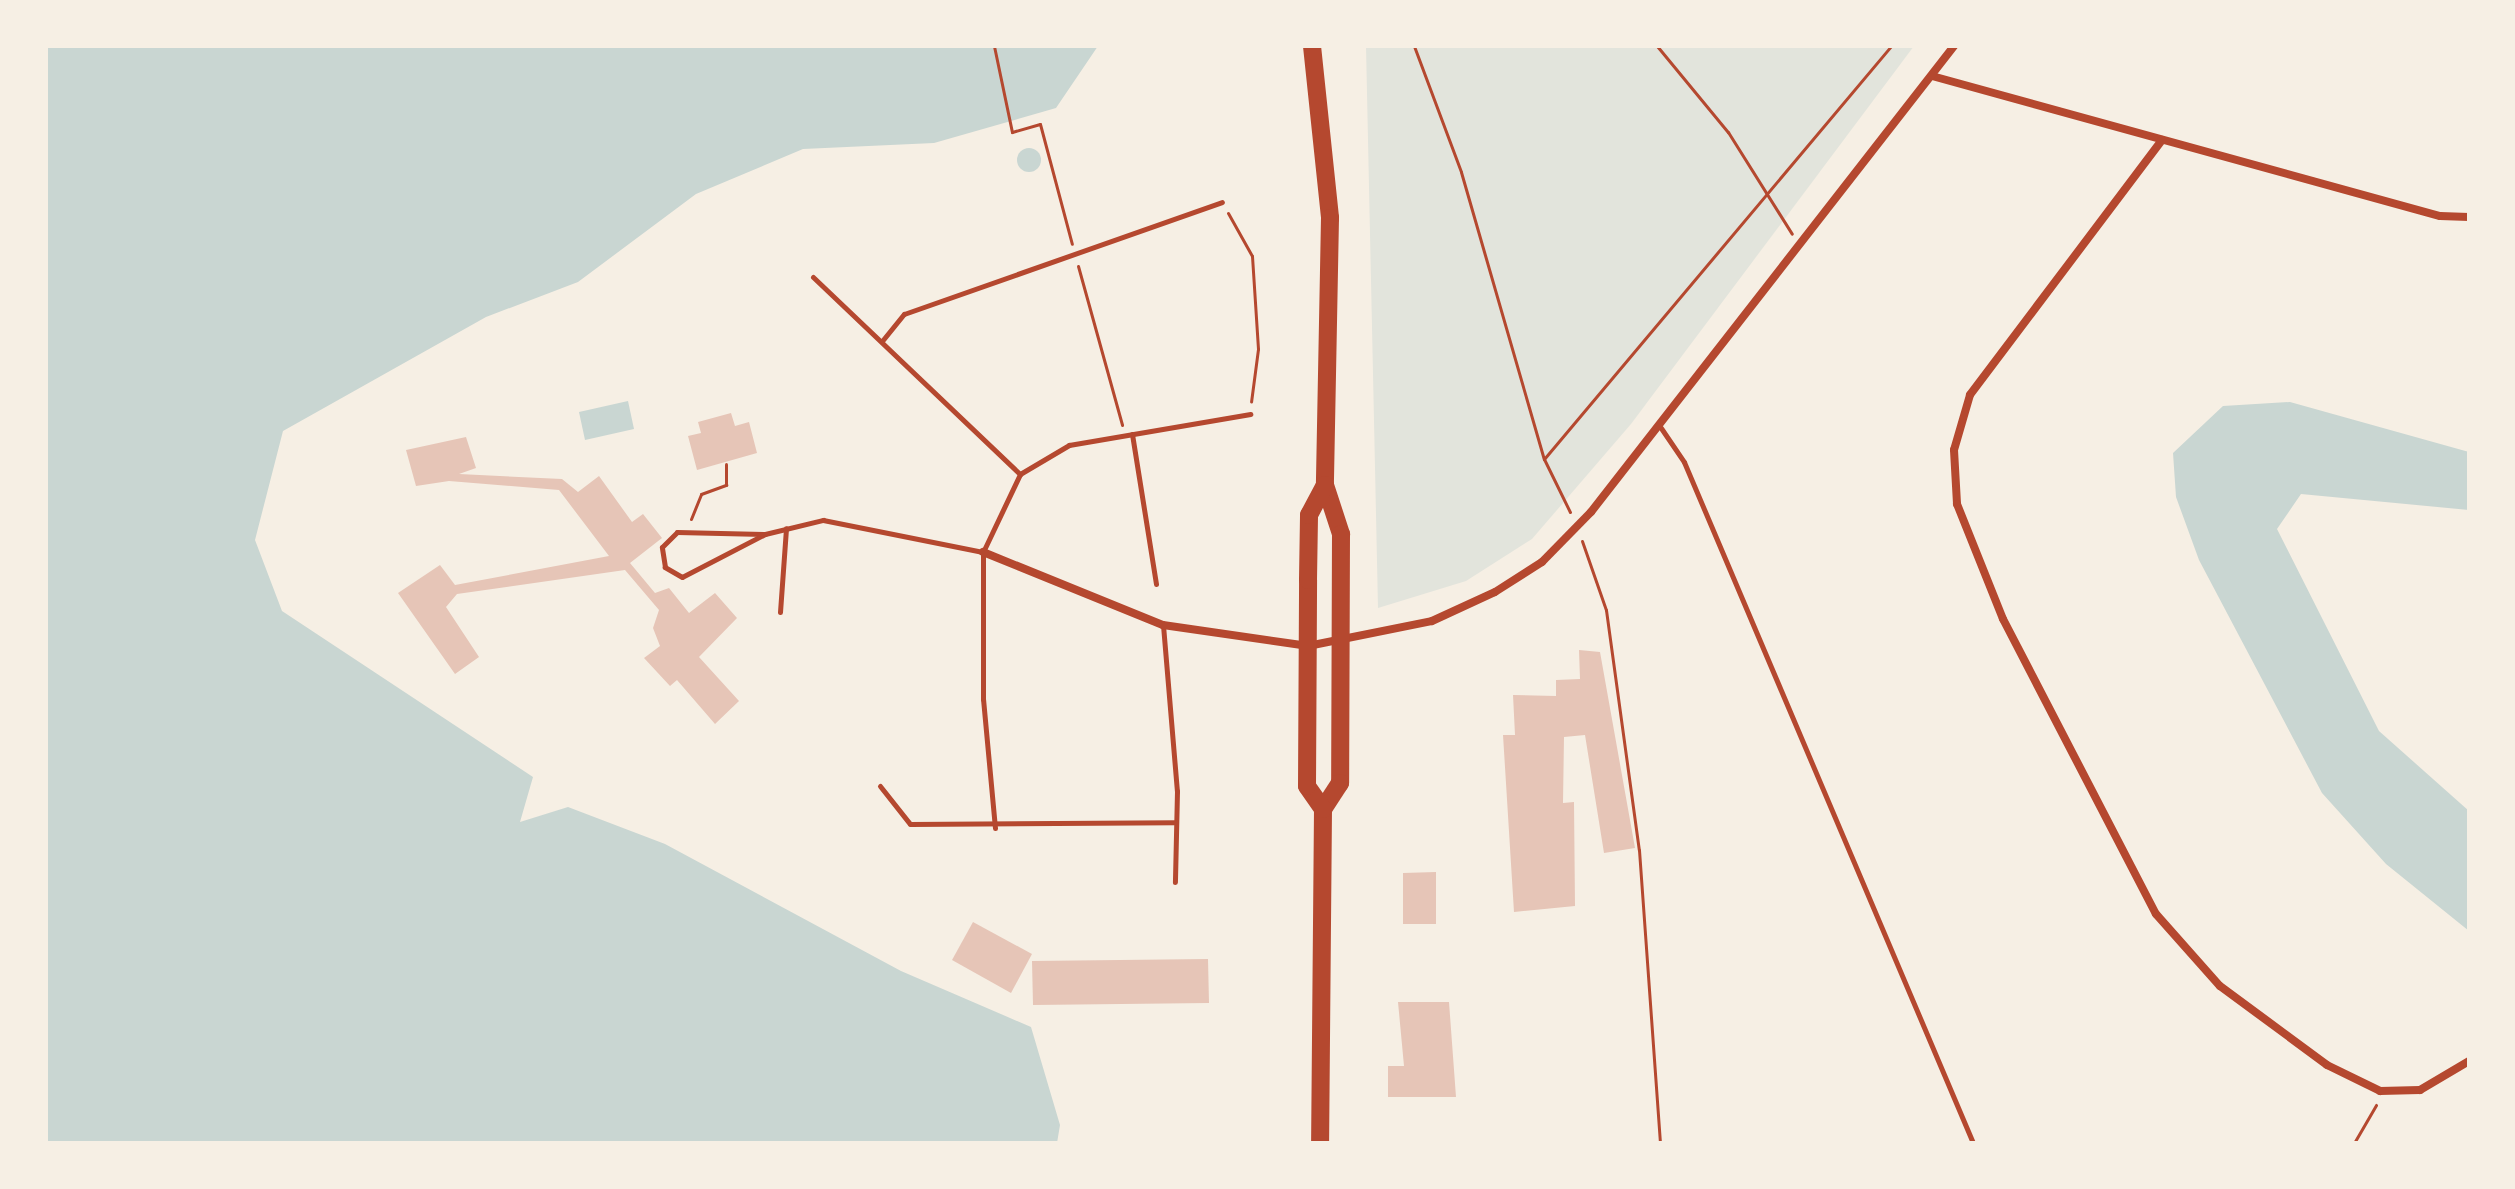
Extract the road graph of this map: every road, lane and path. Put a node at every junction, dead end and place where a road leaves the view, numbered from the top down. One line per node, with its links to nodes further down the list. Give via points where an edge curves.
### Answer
1 (994, 46): 8 (path)
2 (1312, 46): 22 (highway, via 1330,218)
3 (1414, 46): 19 (path, via 1461,172)
4 (1657, 46): 10 (path)
5 (1891, 46): 10 (path)
6 (1954, 46): 7 (street)
7 (1932, 76): 9 (street, via 1957,77); 13 (street)
8 (1010, 121)
9 (2162, 140): 12 (street, via 2440,216); 39 (street, via 1970,395 1954,450 1957,504 2003,619 2156,914 2220,986 2327,1065)
10 (1767, 188): 13 (path); 19 (path, via 1604,395)
11 (1222, 202): 15 (lane, via 904,314); 16 (path, via 1252,256 1258,349)
12 (2469, 217)
13 (1800, 250): 17 (street)
14 (813, 277): 15 (lane)
15 (882, 341): 21 (lane)
16 (1250, 414): 18 (lane)
17 (1661, 428): 23 (street); 42 (lane, via 1684,462)
18 (1132, 434): 21 (lane, via 1069,445); 28 (lane)
19 (1544, 459): 23 (path)
20 (726, 464): 25 (path, via 726,485 695,501)
21 (1020, 474): 27 (lane)
22 (1325, 485): 31 (highway, via 1341,534); 32 (highway, via 1309,515)
23 (1577, 527): 31 (street, via 1518,580 1484,598 1432,621); 41 (path, via 1606,610 1635,820)
24 (786, 528): 26 (lane); 27 (lane, via 844,521); 29 (lane)
25 (688, 531): 26 (lane); 26 (lane, via 662,547 665,567 676,576)
26 (765, 534)
27 (983, 552): 30 (street); 36 (lane, via 983,699)
28 (1156, 584)
29 (780, 612)
30 (1163, 625): 32 (street); 35 (lane)
31 (1339, 642): 32 (street); 34 (highway, via 1340,783)
32 (1308, 646): 34 (highway, via 1307,786)
33 (880, 786): 36 (lane, via 910,824)
34 (1323, 809): 40 (highway)
35 (1176, 822): 36 (lane); 37 (lane)
36 (995, 828)
37 (1175, 882)
38 (2469, 1061): 39 (street, via 2420,1090)
39 (2380, 1091): 43 (path)
40 (1320, 1143)
41 (1660, 1143)
42 (1973, 1143)
43 (2354, 1143)

